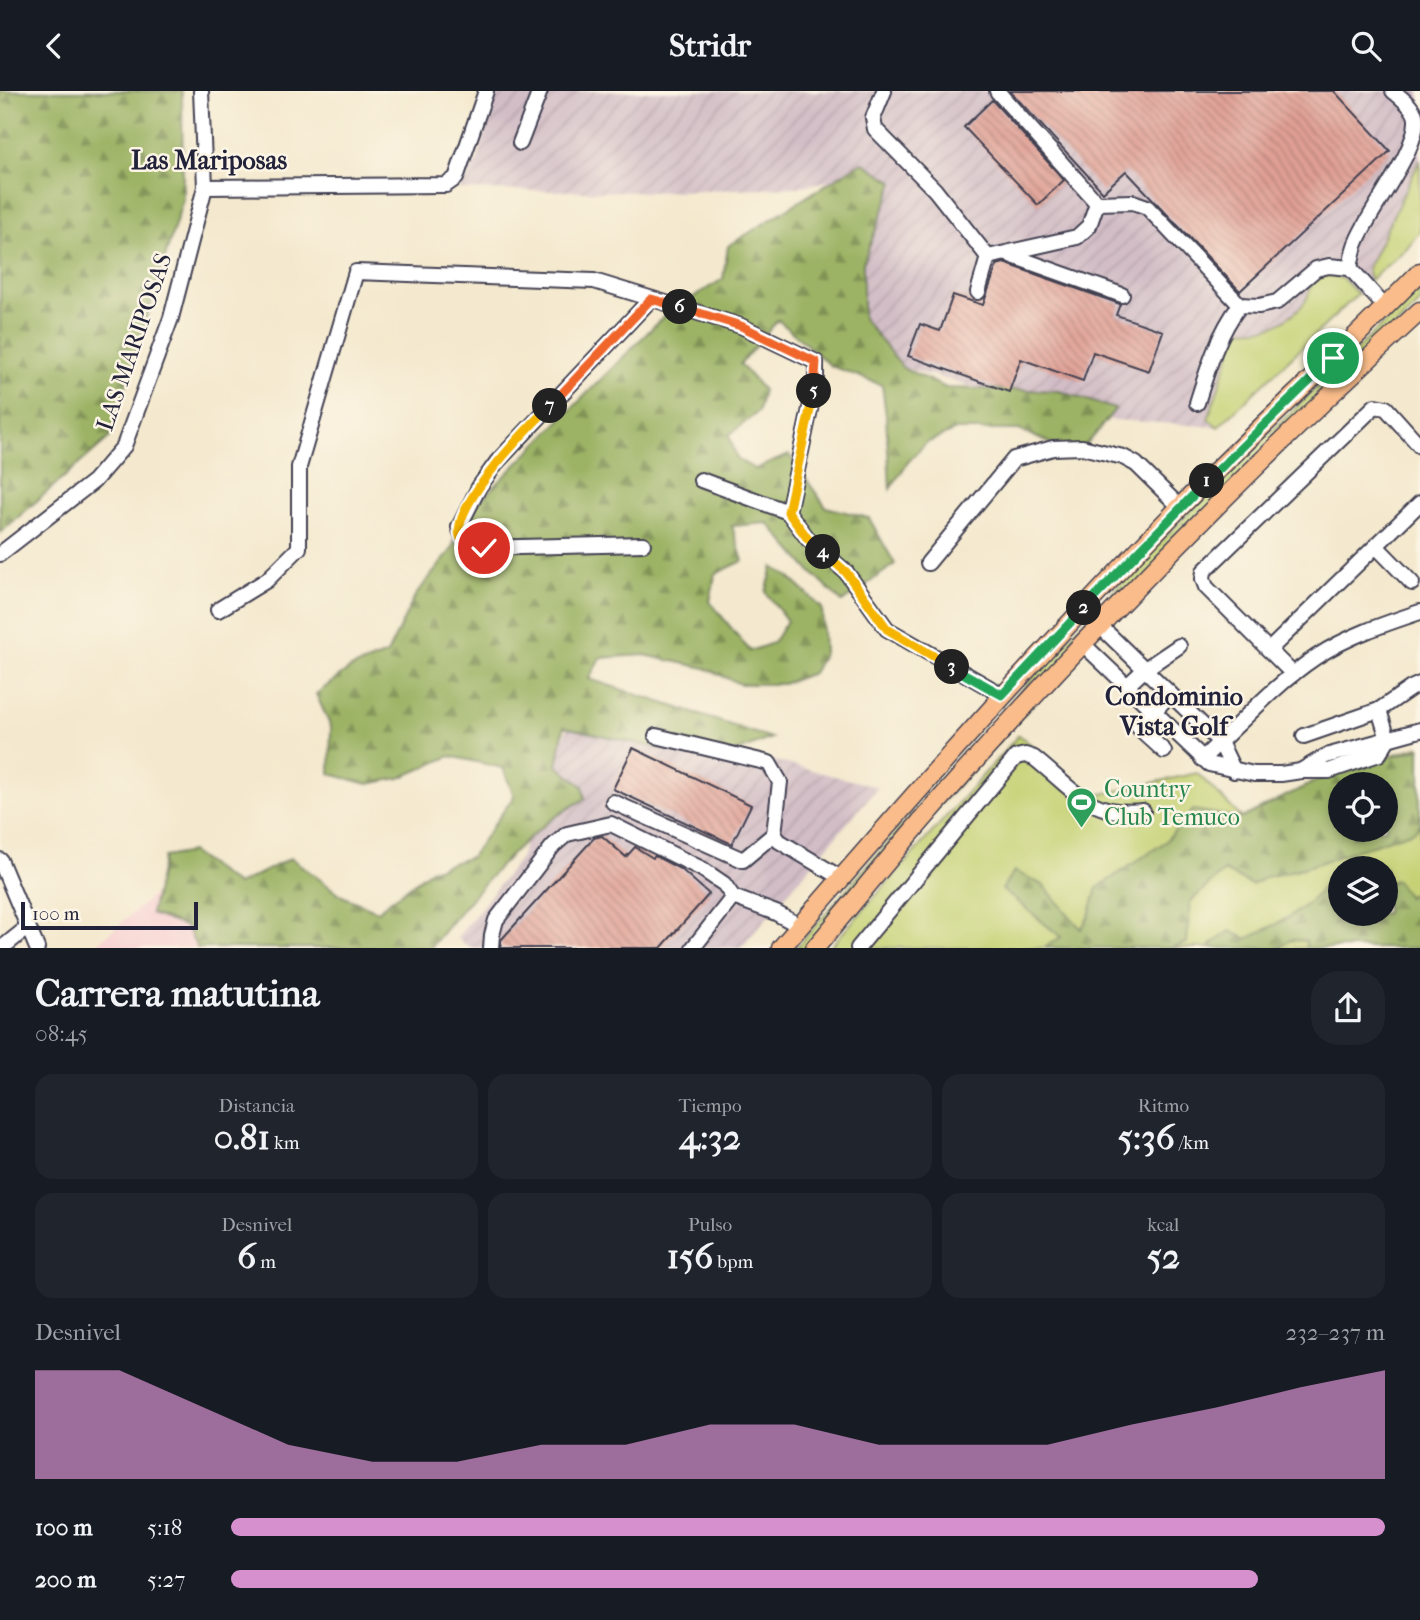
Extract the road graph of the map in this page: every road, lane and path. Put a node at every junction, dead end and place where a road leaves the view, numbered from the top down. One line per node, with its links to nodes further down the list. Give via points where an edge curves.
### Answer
1 (201, 91): 8 (street, LAS MARIPOSAS)
2 (486, 91): 8 (street, via 456,178 446,185)
3 (540, 91): 7 (street)
4 (884, 91): 11 (street, via 873,118 875,129 935,190)
5 (997, 91): 9 (street)
6 (1393, 91): 12 (street, via 1417,118 1400,165 1356,242)
7 (520, 143)
8 (205, 187): 28 (street, LAS MARIPOSAS, via 171,318 124,446 94,481)
9 (1097, 203): 10 (street, via 1089,226 1077,237); 17 (street, via 1133,202 1147,207)
10 (1005, 253): 11 (street); 15 (street)
11 (988, 257): 14 (street)
12 (1350, 268): 17 (street, via 1317,269 1277,302); 18 (street)
13 (1420, 272): 18 (main road)
14 (978, 292)
15 (1122, 295)
16 (651, 299): 25 (street, via 741,326 816,362); 26 (street, via 497,462 459,527 464,540 478,548); 31 (street, via 594,281 356,272 299,467 299,548 267,580)
17 (1240, 305): 20 (street, via 1215,348)
18 (1385, 307): 24 (main road)
19 (1420, 311): 33 (main road, via 1203,517)
20 (1197, 403)
21 (1420, 446): 36 (street, via 1386,408 1375,406 1207,567 1203,575 1206,587)
22 (701, 480): 25 (street)
23 (1420, 503): 27 (street)
24 (1180, 507): 29 (street, via 1123,457 1089,448 1053,448 1014,459); 42 (main road)
25 (788, 512): 42 (street, via 808,539 846,572 887,629)
26 (643, 544)
27 (1376, 546): 30 (street); 36 (street)
28 (0, 554)
29 (928, 563)
30 (1412, 583)
31 (218, 610)
32 (1420, 612): 38 (street, via 1337,644)
33 (1100, 626): 34 (main road); 37 (street)
34 (1083, 644): 40 (street); 66 (main road, via 943,795)
35 (1179, 646): 37 (street)
36 (1269, 650): 38 (street)
37 (1145, 669): 40 (street); 41 (street)
38 (1293, 674): 49 (street)
39 (1420, 684): 43 (street)
40 (1128, 685): 44 (street)
41 (1170, 694): 44 (street); 49 (street)
42 (1002, 695): 57 (main road)
43 (1379, 710): 47 (street); 48 (street)
44 (1155, 711): 50 (street, via 1139,728); 51 (street)
45 (1420, 730): 48 (street)
46 (656, 736): 55 (street, via 769,763 780,782)
47 (1304, 736)
48 (1388, 739): 52 (street, via 1379,754 1329,771)
49 (1220, 742): 51 (street); 52 (street)
50 (1164, 751)
51 (1202, 759): 52 (street)
52 (1234, 771)
53 (613, 802): 55 (street, via 743,860)
54 (1143, 811): 67 (street, via 1118,812 1095,806 1034,758 1016,757)
55 (774, 834): 57 (street)
56 (0, 860): 60 (street)
57 (841, 878): 59 (main road)
58 (733, 897): 59 (street); 63 (street, via 724,884 702,869 611,824 591,827 567,834 553,846 496,920); 64 (street)
59 (800, 926): 65 (main road)
60 (28, 927): 61 (street); 62 (street)
61 (2, 948)
62 (37, 948)
63 (491, 948)
64 (693, 948)
65 (781, 948)
66 (815, 948)
67 (858, 948)

